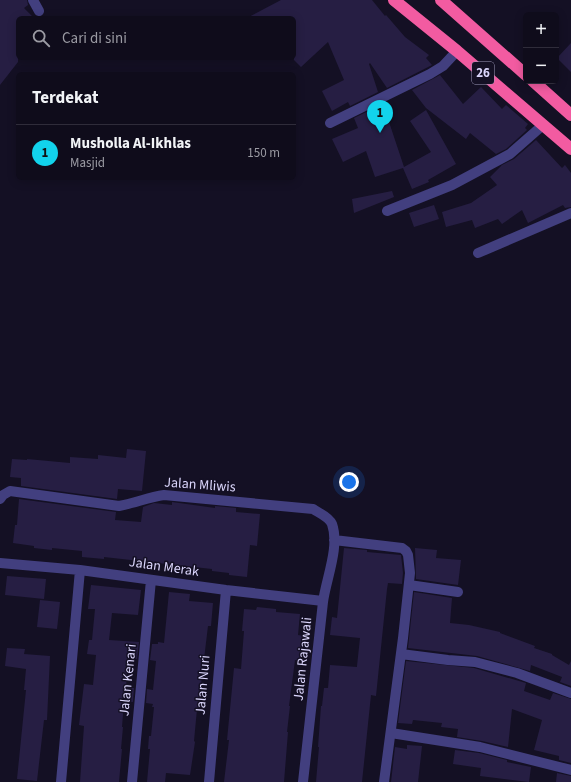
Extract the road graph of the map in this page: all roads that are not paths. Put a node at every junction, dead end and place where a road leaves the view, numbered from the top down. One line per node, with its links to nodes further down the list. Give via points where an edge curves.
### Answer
1 (33, 0): 4 (street)
2 (394, 0): 5 (highway, 26)
3 (441, 0): 6 (highway, 26)
4 (40, 11)
5 (458, 51): 9 (street, via 443,66 430,74); 10 (highway, 26)
6 (523, 72)
7 (536, 84): 8 (highway)
8 (571, 115)
9 (330, 124)
10 (543, 125): 11 (highway, 26); 12 (street, via 510,154 452,185)
11 (571, 149)
12 (387, 211)
13 (571, 213): 14 (street)
14 (478, 253)
15 (0, 499): 16 (street, Jalan Mliwis, via 10,491 119,506 164,495 313,509 329,520)
16 (334, 540): 20 (street, via 402,548 408,555); 23 (street, Jalan Rajawali)
17 (0, 562): 18 (street, Jalan Merak)
18 (80, 570): 19 (street, Jalan Merak); 28 (street)
19 (151, 580): 21 (street, Jalan Merak); 29 (street, Jalan Kenari)
20 (409, 585): 22 (street); 24 (street)
21 (226, 590): 23 (street, Jalan Merak); 30 (street, Jalan Nuri)
22 (458, 592)
23 (324, 600): 31 (street, Jalan Rajawali)
24 (401, 654): 25 (street, via 474,662 517,673); 26 (street)
25 (571, 693)
26 (391, 733): 27 (street, via 480,747); 32 (street)
27 (571, 770)
28 (61, 782)
29 (132, 782)
30 (209, 782)
31 (304, 782)
32 (384, 782)

